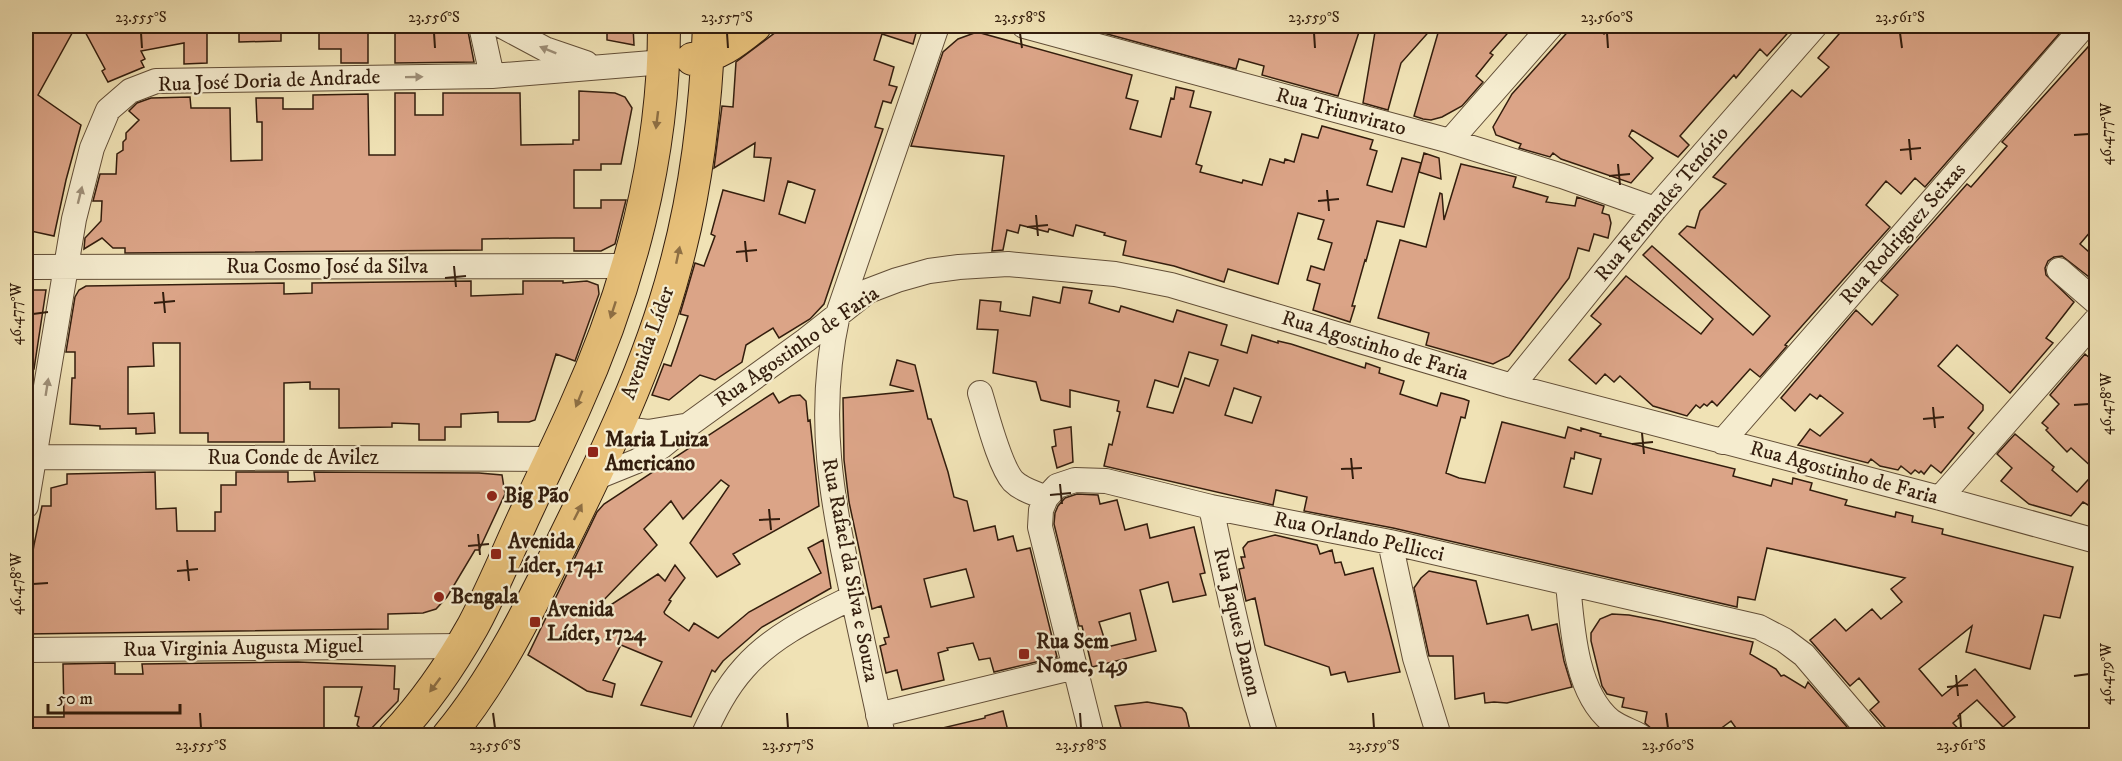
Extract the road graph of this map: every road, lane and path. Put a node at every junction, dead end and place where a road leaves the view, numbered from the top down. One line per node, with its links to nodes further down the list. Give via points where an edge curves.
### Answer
1 (481, 26): 14 (street)
2 (502, 26): 13 (street, one-way to 2, via 545,49)
3 (664, 26): 12 (main road, Avenida Líder)
4 (709, 26): 11 (main road, Avenida Líder)
5 (755, 26): 11 (main road)
6 (937, 26): 22 (street, Rua Rafael da Silva e Souza)
7 (1024, 26): 15 (street, Rua Triunvirato)
8 (1551, 26): 15 (street)
9 (1815, 26): 16 (street, Rua Fernandes Tenório)
10 (2084, 26): 28 (street, Rua Rodriguez Seixas)
11 (708, 57): 12 (main road); 27 (main road, Avenida Líder, one-way to 11, via 634,389 675,268 694,175)
12 (664, 62): 13 (street, Rua José Doria de Andrade); 17 (main road, Avenida Líder, one-way to 17, via 653,157)
13 (597, 67): 14 (street, Rua José Doria de Andrade)
14 (492, 76): 19 (street, Rua José Doria de Andrade, one-way to 14, via 92,148 108,110 130,91 156,81)
15 (1450, 141): 16 (street, Rua Triunvirato)
16 (1655, 209): 24 (street, Rua Fernandes Tenório)
17 (628, 266): 19 (street, Rua Cosmo José da Silva); 30 (main road, Avenida Líder, one-way to 30, via 576,407)
18 (26, 267): 19 (street, Rua Cosmo José da Silva)
19 (66, 267): 29 (street, Rua José Doria de Andrade, one-way to 19)
20 (2059, 270): 21 (street)
21 (2097, 303)
22 (838, 314): 24 (street, Rua Agostinho de Faria, via 868,291 930,271 1008,264 1075,269 1171,285); 26 (street, Rua Agostinho de Faria); 39 (street, Rua Rafael da Silva e Souza, via 827,386 827,446 834,506)
23 (2097, 320): 33 (street)
24 (1512, 386): 28 (street, Rua Agostinho de Faria)
25 (980, 393): 32 (street, via 1004,468 1018,485)
26 (687, 426): 27 (street, Rua Agostinho de Faria, via 648,432); 31 (street, Rua Agostinho de Faria, via 661,447)
27 (616, 428): 31 (main road, Avenida Líder)
28 (1722, 442): 33 (street, Rua Agostinho de Faria)
29 (30, 457): 30 (street, Rua Conde de Avilez); 34 (street, Rua José Doria de Andrade)
30 (550, 459): 40 (main road, Avenida Líder)
31 (594, 478): 45 (main road, Avenida Líder, one-way to 31, via 494,671 531,606)
32 (1046, 498): 35 (street, Rua Orlando Pellicci, via 1057,486 1090,480); 42 (street, via 1040,527)
33 (1940, 498): 37 (street, Rua Agostinho de Faria)
34 (26, 506)
35 (1211, 507): 36 (street, Rua Orlando Pellicci); 48 (street, Rua Jaques Danon)
36 (1390, 542): 38 (street, Rua Orlando Pellicci); 49 (street, via 1415,658)
37 (2097, 542)
38 (1568, 583): 50 (street, via 1581,673 1594,701 1611,721); 51 (street, Rua Orlando Pellicci, via 1759,627 1804,655)
39 (853, 597): 43 (street, Rua Rafael da Silva e Souza); 46 (street, via 783,634 744,667 718,704)
40 (461, 646): 41 (street, Rua Virginia Augusta Miguel); 44 (main road, Avenida Líder, one-way to 44)
41 (26, 650)
42 (1075, 667): 43 (street); 47 (street)
43 (881, 725)
44 (394, 735)
45 (448, 735)
46 (703, 735)
47 (1092, 735)
48 (1266, 735)
49 (1439, 735)
50 (1640, 735)
51 (1873, 735)

